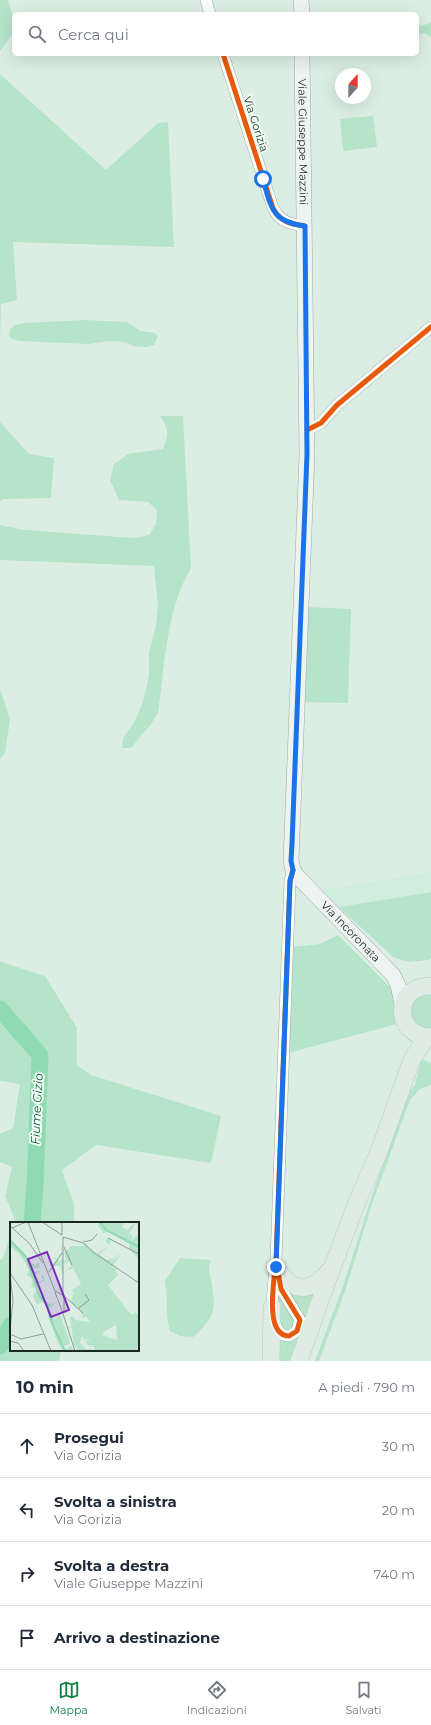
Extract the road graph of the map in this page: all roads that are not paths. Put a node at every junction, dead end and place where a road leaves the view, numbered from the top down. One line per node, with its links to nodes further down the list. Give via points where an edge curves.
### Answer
1 (206, 0): 3 (street)
2 (301, 0): 4 (main road)
3 (209, 12)
4 (302, 12)
5 (224, 56): 7 (street, Via Gorizia, via 273,208 280,219)
6 (302, 56): 7 (main road, Viale Giuseppe Mazzini)
7 (305, 226): 9 (main road, Viale Giuseppe Mazzini)
8 (431, 327): 9 (street, via 337,405 321,423)
9 (307, 430): 10 (main road, Viale Giuseppe Mazzini, via 291,850)
10 (293, 870): 11 (main road, Via Incoronata); 12 (street, Viale Giuseppe Mazzini, via 290,876)
11 (308, 888): 12 (street, via 295,893); 13 (main road, Via Incoronata)
12 (289, 902): 20 (street, Viale Giuseppe Mazzini)
13 (393, 975): 14 (main road, Via Incoronata, via 408,985); 15 (main road, Via Incoronata)
14 (426, 985): 15 (main road, via 408,995)
15 (403, 1008): 16 (main road, via 404,1019)
16 (409, 1028): 17 (main road, via 418,1035); 18 (main road, via 412,1037)
17 (431, 1037): 18 (main road, via 424,1041)
18 (412, 1059): 19 (main road)
19 (380, 1149): 21 (main road); 25 (main road, via 351,1248)
20 (276, 1264): 21 (main road, via 287,1281 302,1288 317,1283); 22 (street, Viale Giuseppe Mazzini); 22 (street, Viale Giuseppe Mazzini, via 281,1289 300,1320 296,1333 286,1336 279,1332 273,1319)
21 (333, 1267): 24 (main road)
22 (272, 1307): 23 (main road)
23 (271, 1361)
24 (299, 1361)
25 (311, 1361)

